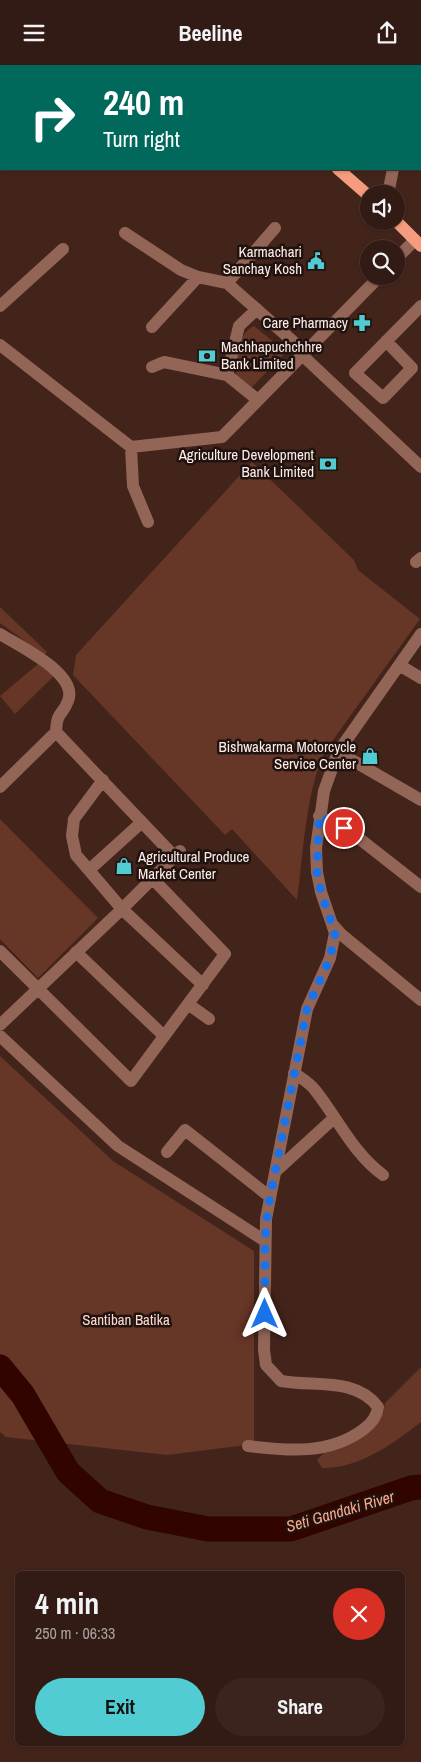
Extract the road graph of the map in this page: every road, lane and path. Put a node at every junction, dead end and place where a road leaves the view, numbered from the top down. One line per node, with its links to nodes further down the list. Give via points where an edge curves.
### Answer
1 (339, 170): 4 (main road)
2 (394, 170): 3 (street)
3 (390, 185)
4 (360, 188)
5 (275, 227): 12 (street)
6 (405, 230): 8 (main road)
7 (125, 233): 11 (street, via 181,270)
8 (418, 243): 10 (street)
9 (63, 249): 15 (street)
10 (405, 252)
11 (198, 277): 12 (street); 17 (street)
12 (227, 283): 16 (street)
13 (371, 285): 20 (street)
14 (421, 305): 18 (street)
15 (0, 306)
16 (256, 309): 20 (street); 22 (street, via 239,326)
17 (152, 327)
18 (386, 341): 18 (street, via 355,373 383,398 412,368)
19 (0, 345): 24 (street)
20 (304, 354): 23 (street); 25 (street)
21 (152, 367): 22 (street, via 164,362)
22 (227, 375): 23 (street)
23 (258, 400): 24 (street, via 222,437)
24 (131, 447): 26 (street, via 133,486)
25 (421, 467)
26 (148, 521)
27 (0, 634): 31 (street, via 59,671 68,686 68,700 56,717)
28 (421, 634): 29 (street)
29 (399, 665): 30 (street); 32 (street)
30 (421, 678)
31 (56, 732): 33 (street); 34 (street)
32 (338, 752): 35 (street); 36 (street)
33 (103, 780): 37 (street); 38 (street, via 74,819 72,836 76,855)
34 (0, 787)
35 (421, 800)
36 (319, 816): 40 (street, via 356,836); 42 (street, via 317,872)
37 (142, 822): 38 (street); 39 (street, via 177,853)
38 (89, 870): 41 (street)
39 (152, 878): 41 (street); 45 (street, via 225,954)
40 (421, 887)
41 (122, 909): 44 (street); 45 (street)
42 (333, 925): 47 (street); 53 (street, via 335,933 330,958 307,1009)
43 (0, 951): 46 (street)
44 (76, 953): 46 (street); 52 (street)
45 (203, 985): 48 (street)
46 (37, 989): 50 (street); 52 (street, via 131,1081)
47 (421, 1000)
48 (188, 1004): 49 (street); 52 (street)
49 (209, 1019)
50 (0, 1025)
51 (0, 1036): 59 (street, via 118,1146)
52 (164, 1037)
53 (294, 1073): 54 (street, via 314,1089); 56 (street)
54 (333, 1119): 56 (street); 57 (street, via 368,1165)
55 (167, 1152): 58 (street, via 185,1130)
56 (276, 1171): 58 (street)
57 (383, 1175)
58 (270, 1197): 59 (street)
59 (265, 1241): 60 (street, via 266,1365 281,1381 349,1387 363,1393 378,1407 370,1424 334,1445 294,1450)
60 (248, 1446)

